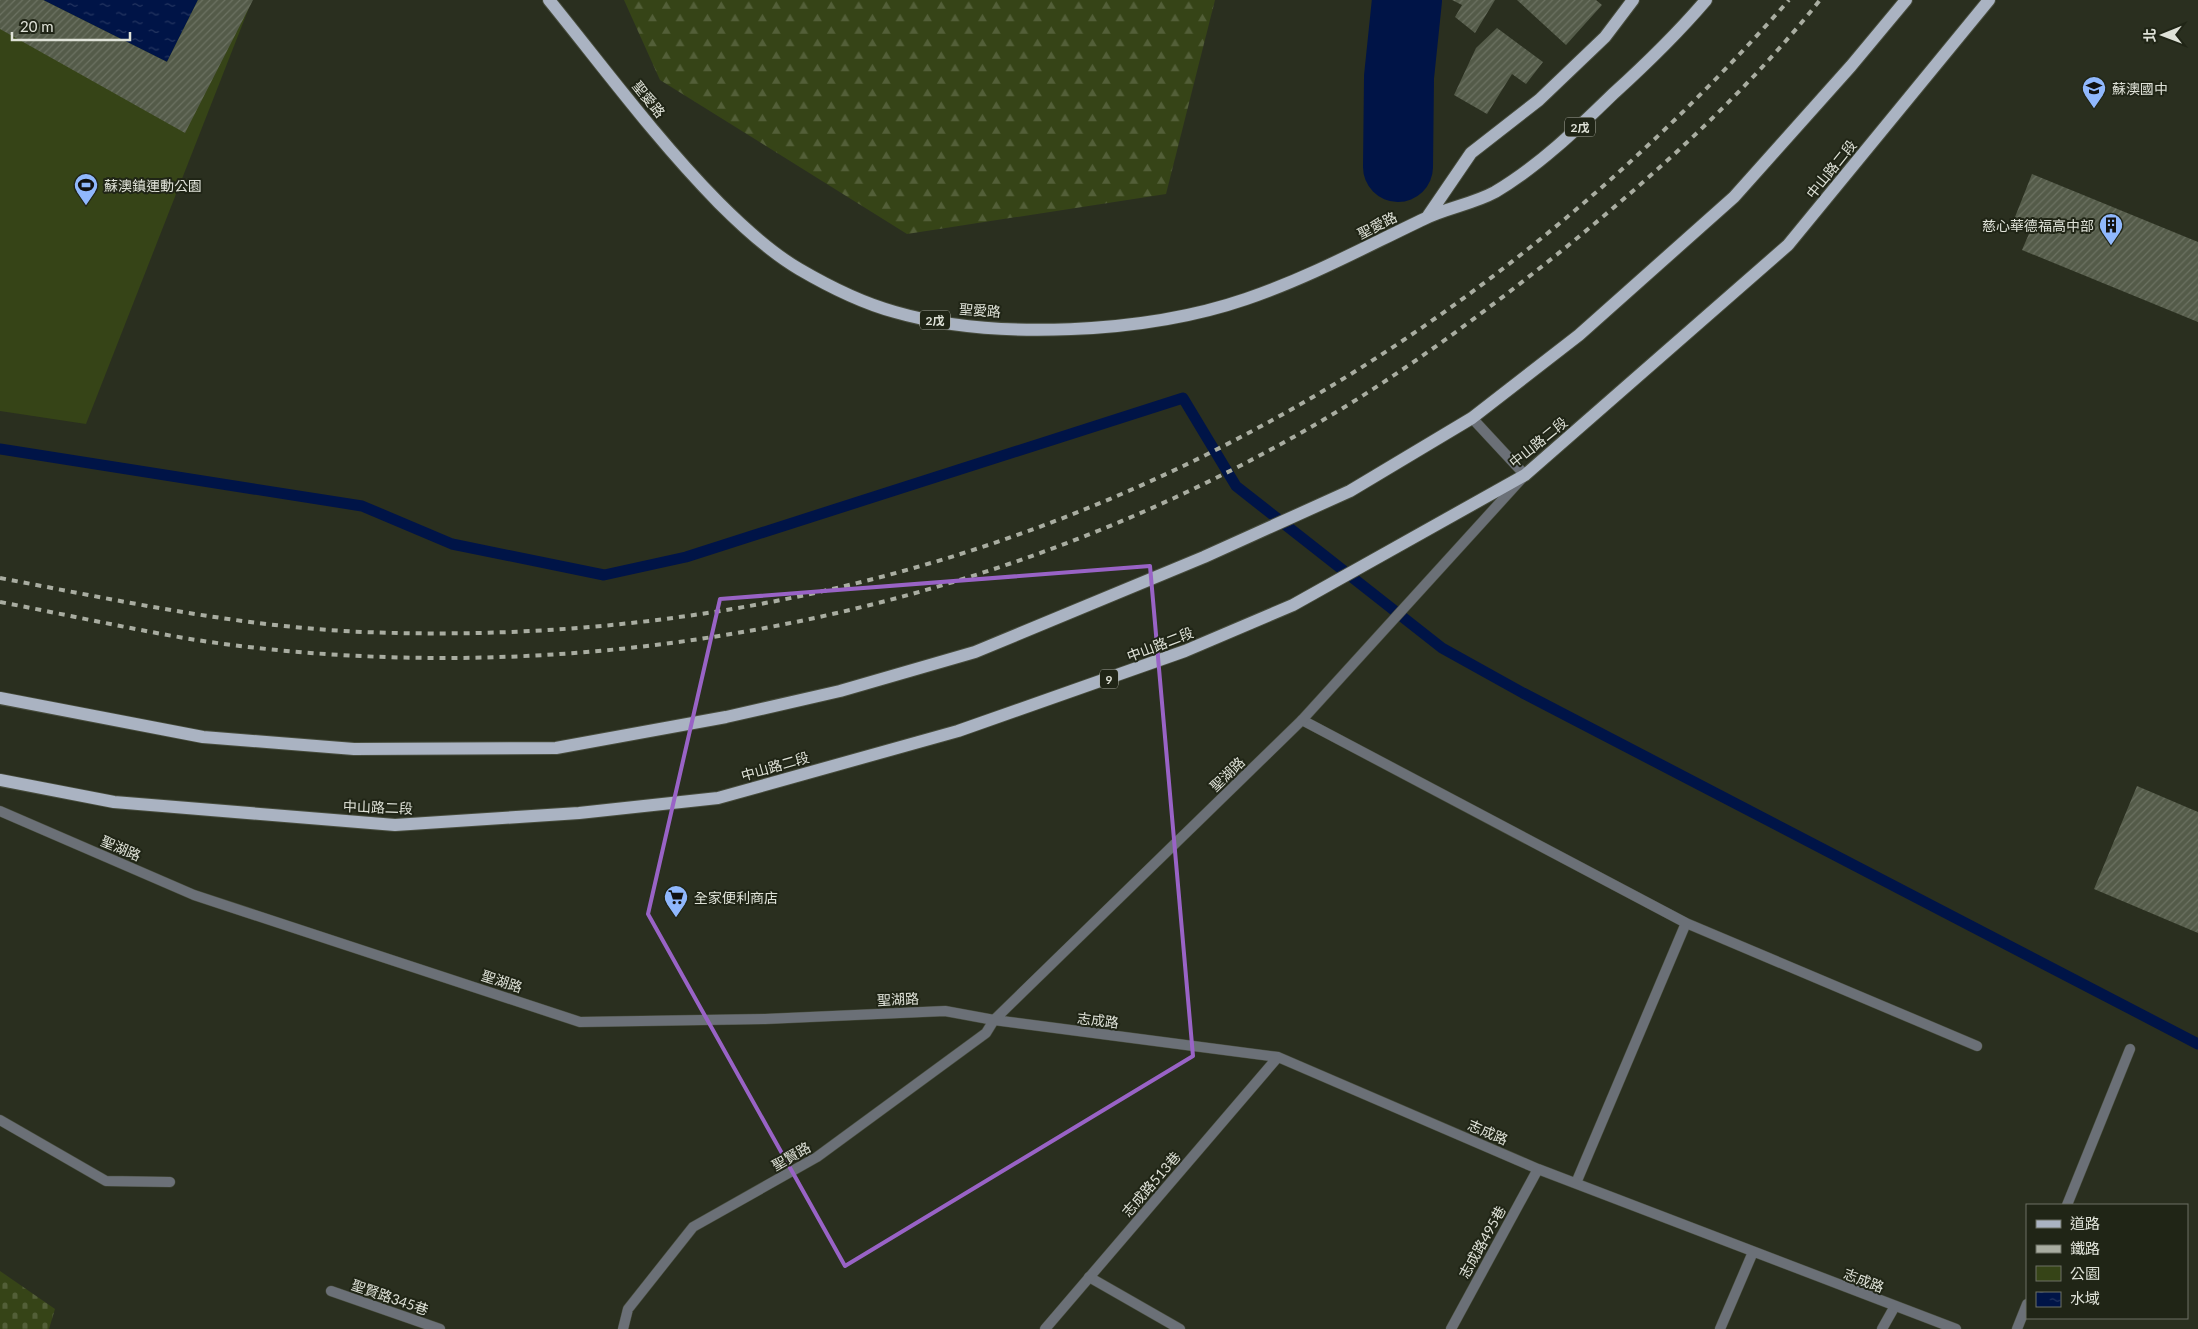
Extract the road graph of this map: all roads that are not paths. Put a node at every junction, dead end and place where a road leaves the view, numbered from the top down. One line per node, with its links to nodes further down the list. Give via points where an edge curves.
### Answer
1 (549, 0): 6 (main road, 聖愛路 / 2戊, via 685,168 746,229 796,268 894,312 960,325 1036,329 1103,328 1176,317 1245,299 1336,263)
2 (1633, 0): 6 (main road, 聖愛路 / 2戊, via 1605,37 1539,100 1471,153)
3 (1706, 0): 6 (main road, 聖愛路 / 2戊, via 1676,35 1567,140 1494,193)
4 (1906, 0): 7 (main road, via 1734,198 1580,335)
5 (1989, 0): 8 (main road, 中山路二段 / 9, via 1788,245)
6 (1428, 216)
7 (1472, 418): 8 (street); 9 (main road, via 1350,491 1204,557 975,652 840,691 726,717 556,748 354,750 202,737)
8 (1525, 475): 10 (street, 聖湖路); 11 (main road, 中山路二段 / 9, via 1292,605 1185,651 958,731 718,798 579,813 395,825 114,802)
9 (0, 698)
10 (1302, 720): 13 (street); 14 (street, 聖湖路)
11 (0, 780)
12 (0, 811): 14 (street, 聖湖路, via 194,894 580,1022 765,1019 945,1011)
13 (1686, 923): 15 (street); 21 (street)
14 (994, 1020): 17 (street, 志成路); 29 (street, 聖賢路, via 986,1033 817,1157 693,1227 628,1309)
15 (1977, 1046)
16 (2130, 1049): 22 (street)
17 (1278, 1057): 19 (street, 志成路); 24 (street, 志成路513巷)
18 (0, 1120): 20 (street, via 106,1181)
19 (1538, 1169): 21 (street, 志成路); 32 (street, 志成路495巷)
20 (170, 1182)
21 (1576, 1184): 23 (street, 志成路)
22 (2067, 1204)
23 (1753, 1252): 26 (street, 志成路); 33 (street)
24 (1090, 1277): 30 (street, 志成路513巷); 31 (street)
25 (331, 1291): 28 (street, 聖賢路345巷)
26 (1894, 1306): 34 (street); 35 (street, 志成路)
27 (2026, 1306): 36 (street)
28 (440, 1329)
29 (622, 1329)
30 (1045, 1329)
31 (1180, 1329)
32 (1451, 1329)
33 (1720, 1329)
34 (1882, 1329)
35 (1956, 1329)
36 (2017, 1329)

